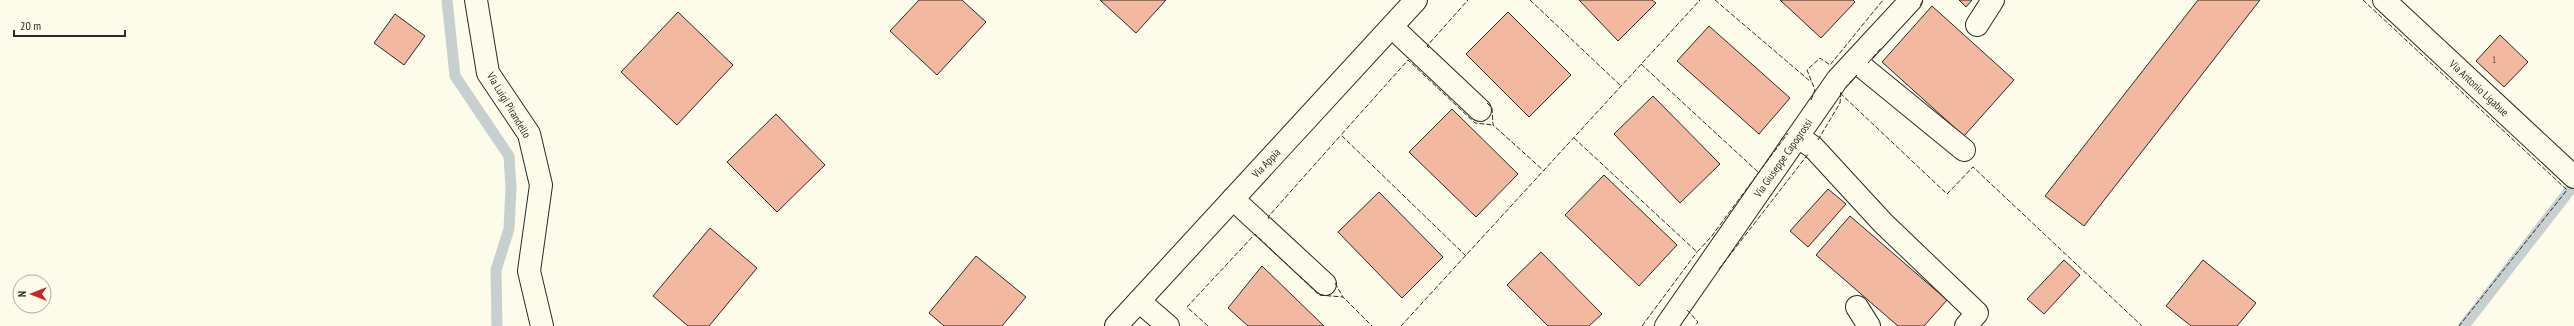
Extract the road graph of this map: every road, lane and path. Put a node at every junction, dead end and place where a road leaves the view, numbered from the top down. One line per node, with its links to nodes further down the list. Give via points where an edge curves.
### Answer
1 (476, 0): 17 (street, Via Luigi Pirandello, via 488,73 529,134 541,185 529,271)
2 (1416, 0): 7 (street, Via Appia)
3 (1911, 0): 8 (street, Via Giuseppe Capogrossi)
4 (1994, 0): 6 (street)
5 (2384, 0): 12 (street, Via Antonio Ligabue)
6 (1977, 25)
7 (1392, 27): 9 (street); 13 (street, Via Appia)
8 (1855, 60): 10 (street, Via Giuseppe Capogrossi, via 1837,80); 11 (street)
9 (1480, 110)
10 (1798, 137): 20 (street, Via Giuseppe Capogrossi); 22 (street, via 1814,147 1883,224 1977,313)
11 (1964, 150)
12 (2574, 177)
13 (1233, 199): 14 (street); 15 (street, Via Appia)
14 (1326, 284)
15 (1139, 301): 18 (street, Via Appia); 19 (street)
16 (1857, 307): 21 (street)
17 (542, 326)
18 (1116, 326)
19 (1168, 326)
20 (1666, 326)
21 (1869, 326)
22 (1966, 326)

